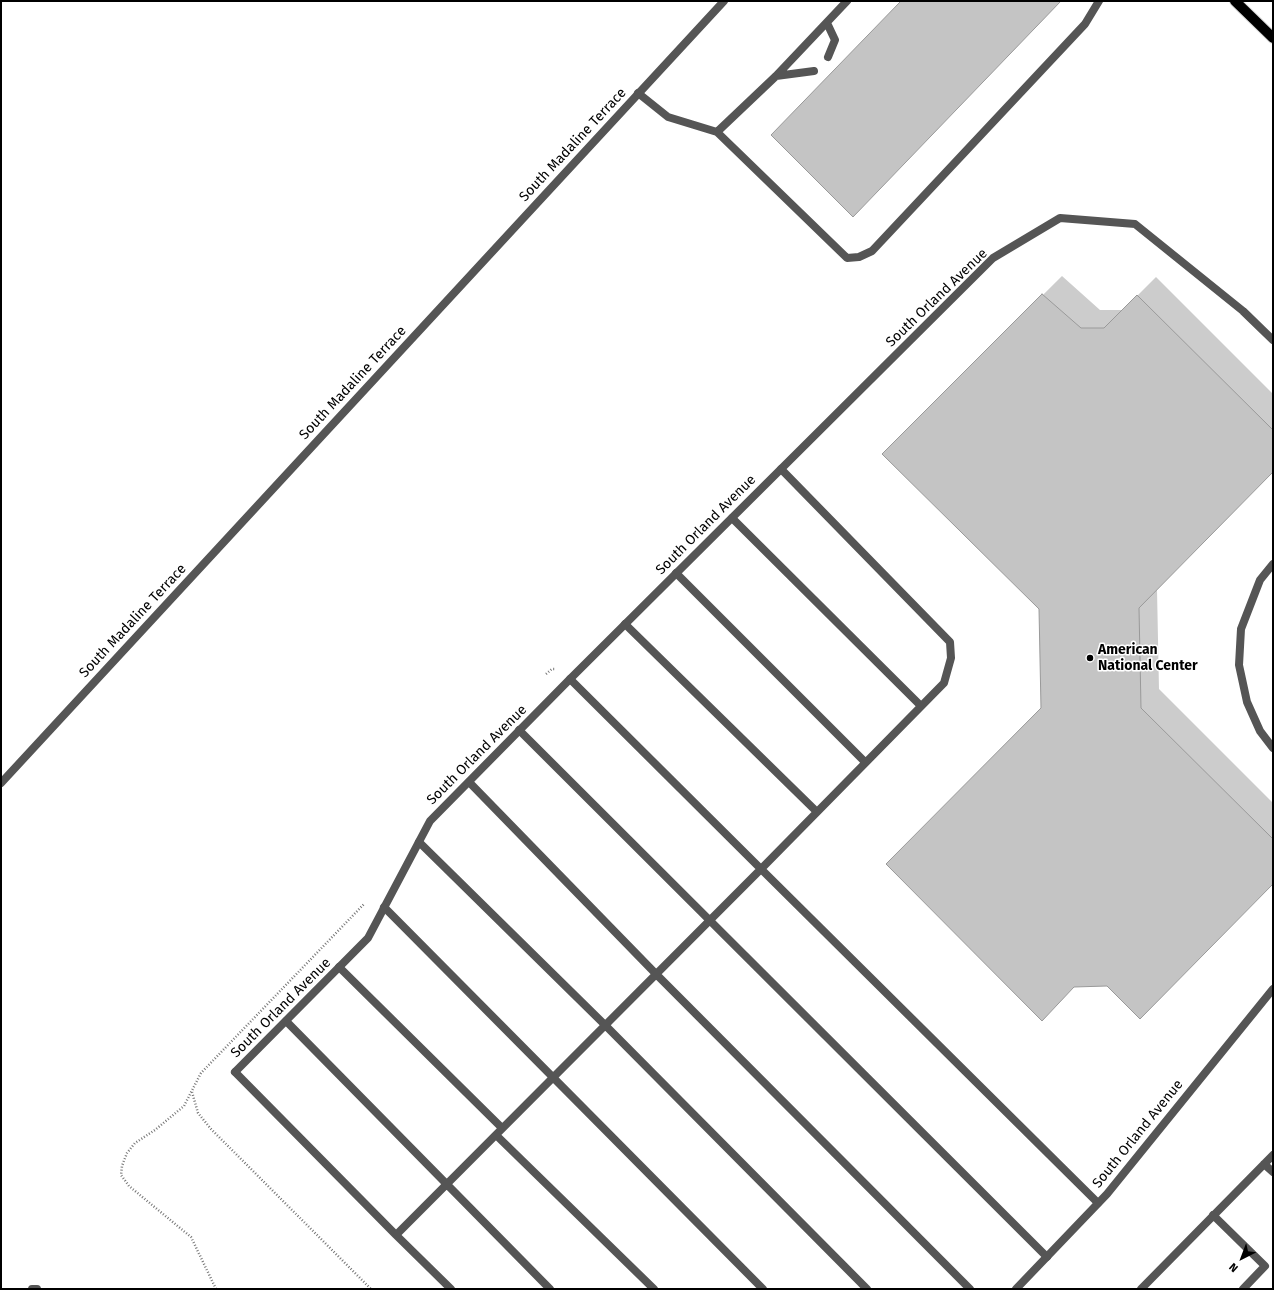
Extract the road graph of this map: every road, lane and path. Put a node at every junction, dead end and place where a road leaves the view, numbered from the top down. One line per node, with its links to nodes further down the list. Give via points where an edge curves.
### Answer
1 (724, 1): 10 (street, South Madaline Terrace)
2 (847, 1): 5 (street)
3 (1099, 1): 11 (street, via 1085,24 872,251 859,257 847,258)
4 (1235, 1): 6 (main road)
5 (827, 22): 7 (street, via 835,40); 9 (street)
6 (1273, 38)
7 (828, 56)
8 (814, 70): 9 (street)
9 (776, 76): 11 (street)
10 (638, 93): 11 (street, via 668,117); 26 (street, South Madaline Terrace)
11 (716, 132)
12 (1273, 340): 13 (street, South Orland Avenue, via 1243,311 1135,224 1060,218 993,258)
13 (781, 469): 14 (street, South Orland Avenue); 21 (street, via 950,642 951,658 944,683)
14 (732, 518): 16 (street, South Orland Avenue); 21 (street)
15 (1273, 564): 23 (street, via 1260,580 1241,629 1239,665 1247,702 1260,731)
16 (676, 573): 17 (street, South Orland Avenue); 24 (street)
17 (625, 624): 18 (street, South Orland Avenue); 27 (street)
18 (577, 672): 19 (street, South Orland Avenue); 20 (path, via 552,669)
19 (570, 679): 22 (street, South Orland Avenue); 29 (street)
20 (541, 680)
21 (921, 706): 24 (street)
22 (519, 730): 25 (street, South Orland Avenue); 32 (street)
23 (1273, 748)
24 (865, 762): 27 (street)
25 (469, 782): 28 (street, South Orland Avenue, via 430,821); 34 (street)
26 (1, 784)
27 (817, 812): 29 (street)
28 (419, 842): 31 (street, South Orland Avenue); 37 (street)
29 (761, 869): 32 (street); 46 (street)
30 (366, 902): 39 (path, via 201,1073)
31 (384, 907): 33 (street, South Orland Avenue, via 368,938); 38 (street)
32 (709, 921): 34 (street); 49 (street)
33 (339, 967): 36 (street, South Orland Avenue); 40 (street)
34 (656, 974): 37 (street); 59 (street)
35 (1273, 989): 46 (street, South Orland Avenue)
36 (286, 1021): 45 (street); 48 (street, South Orland Avenue, via 235,1072)
37 (605, 1025): 38 (street); 58 (street)
38 (553, 1077): 40 (street); 57 (street)
39 (192, 1092): 52 (path, via 184,1106 135,1143 127,1153 121,1174 129,1186 191,1237); 53 (path, via 198,1113 211,1129)
40 (502, 1128): 41 (street)
41 (496, 1135): 45 (street); 56 (street)
42 (1273, 1155): 43 (street)
43 (1264, 1164): 44 (street); 47 (street)
44 (1273, 1172)
45 (446, 1184): 48 (street); 55 (street)
46 (1098, 1203): 49 (street, South Orland Avenue)
47 (1213, 1215): 61 (street); 62 (street, via 1265,1266)
48 (396, 1235): 54 (street)
49 (1047, 1257): 60 (street, South Orland Avenue)
50 (32, 1289): 51 (street)
51 (37, 1289)
52 (216, 1289)
53 (371, 1289)
54 (451, 1289)
55 (550, 1289)
56 (654, 1289)
57 (763, 1289)
58 (867, 1289)
59 (970, 1289)
60 (1016, 1289)
61 (1141, 1289)
62 (1243, 1289)

